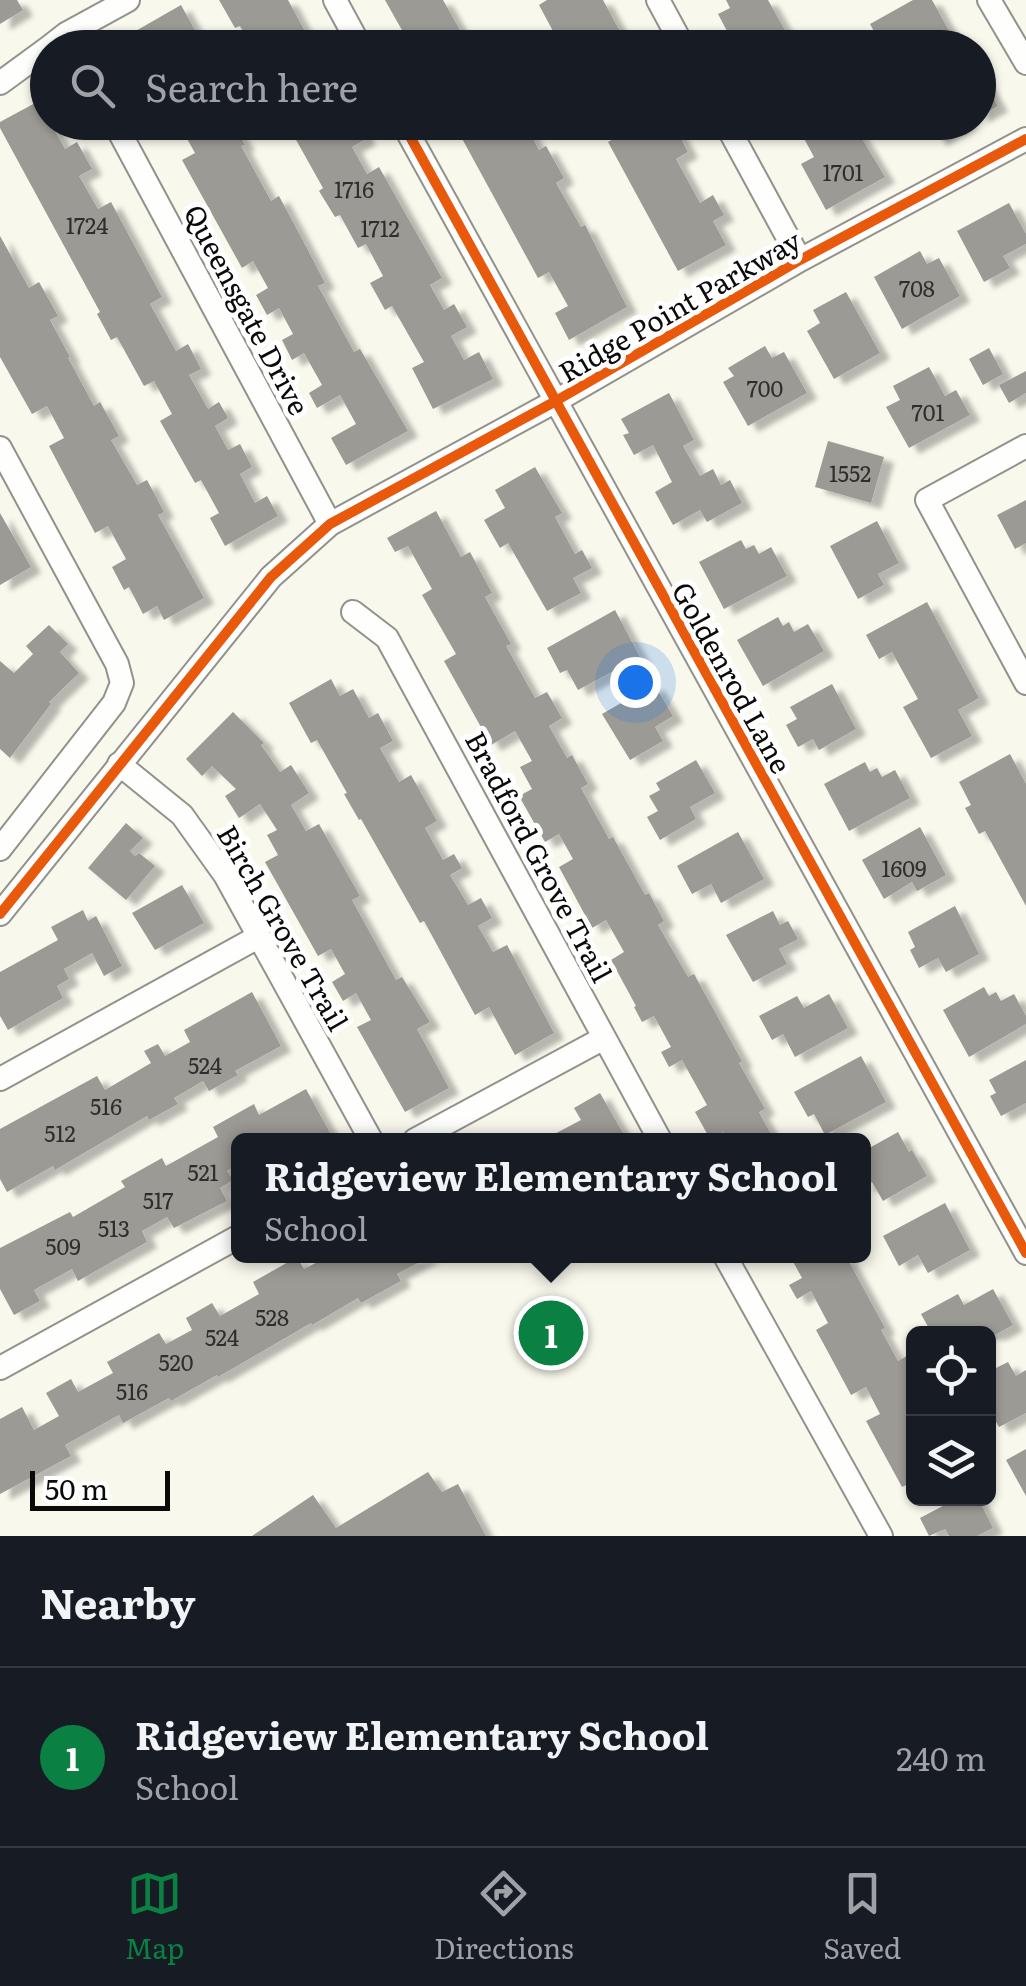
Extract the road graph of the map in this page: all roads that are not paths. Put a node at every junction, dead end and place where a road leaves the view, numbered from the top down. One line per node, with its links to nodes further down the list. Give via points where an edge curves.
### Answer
1 (128, 0): 5 (street)
2 (335, 0): 6 (street)
3 (658, 0): 7 (street)
4 (989, 0): 9 (street)
5 (81, 30)
6 (351, 30)
7 (674, 30)
8 (30, 63): 10 (street)
9 (1026, 63)
10 (0, 83)
11 (1026, 139): 15 (street, Ridge Point Parkway)
12 (124, 140): 19 (street, Queensgate Drive)
13 (412, 140): 16 (street, Goldenrod Lane)
14 (735, 140): 15 (street)
15 (800, 260): 16 (street, Ridge Point Parkway)
16 (554, 402): 19 (street, Ridge Point Parkway); 32 (street, Goldenrod Lane)
17 (1026, 446): 21 (street, via 927,500)
18 (0, 448): 23 (street, via 122,683 114,703)
19 (330, 524): 22 (street, Ridge Point Parkway, via 271,577)
20 (353, 612): 26 (street, Bradford Grove Trail, via 387,638)
21 (1026, 683)
22 (119, 764): 24 (street, Ridge Point Parkway); 25 (street, Birch Grove Trail, via 182,815)
23 (0, 849)
24 (0, 914)
25 (258, 937): 27 (street); 28 (street, Birch Grove Trail)
26 (604, 1038): 29 (street); 30 (street, Bradford Grove Trail)
27 (0, 1079)
28 (367, 1133)
29 (428, 1133)
30 (656, 1133)
31 (231, 1241): 34 (street)
32 (1026, 1252)
33 (728, 1263): 35 (street)
34 (0, 1368)
35 (882, 1536)

